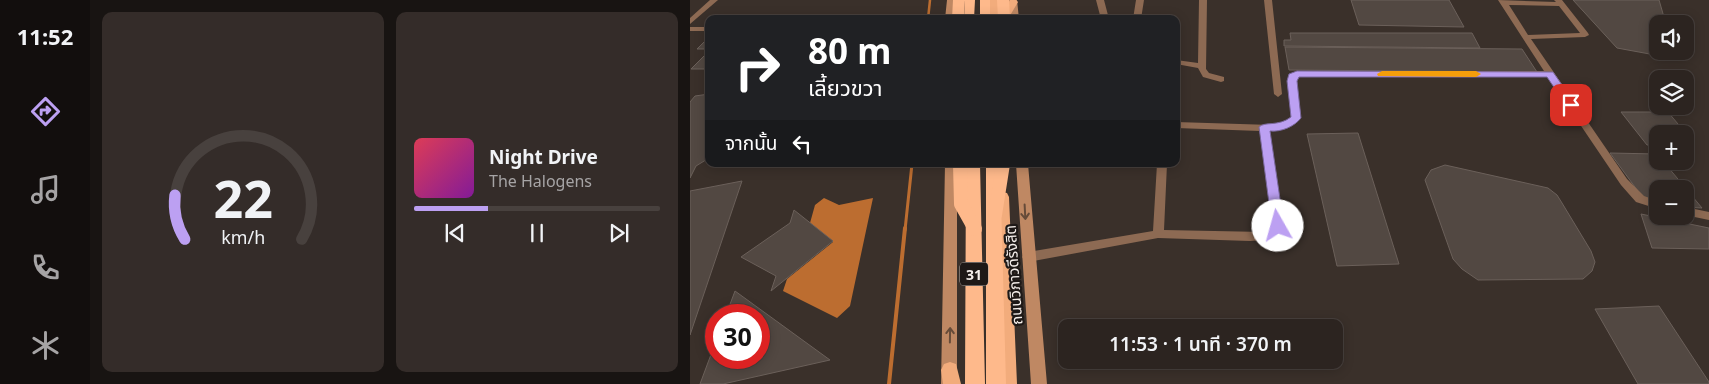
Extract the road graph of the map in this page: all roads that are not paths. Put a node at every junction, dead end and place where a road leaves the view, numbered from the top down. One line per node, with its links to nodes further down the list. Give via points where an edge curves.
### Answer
1 (714, 0): 25 (street)
2 (951, 0): 15 (main road)
3 (958, 0): 16 (highway, bridge)
4 (966, 0): 17 (highway)
5 (970, 0): 18 (highway)
6 (985, 0): 19 (highway)
7 (994, 0): 20 (highway)
8 (1100, 0): 23 (street)
9 (1140, 0): 24 (street)
10 (1203, 0): 30 (street)
11 (1268, 0): 33 (street)
12 (1010, 1): 21 (highway, bridge); 22 (main road)
13 (1504, 2): 14 (street); 28 (street)
14 (1560, 2): 28 (street, via 1585,36)
15 (950, 15)
16 (964, 15)
17 (965, 15)
18 (966, 15)
19 (985, 15)
20 (995, 15)
21 (1005, 15)
22 (1013, 15)
23 (1104, 15)
24 (1138, 15)
25 (690, 22)
26 (690, 29): 27 (street)
27 (705, 29)
28 (1525, 36): 31 (street)
29 (1180, 63): 30 (street)
30 (1202, 66): 32 (street, via 1206,75)
31 (1550, 74): 35 (street, via 1297,74 1292,76 1296,118 1275,128); 45 (street, via 1624,182 1640,198)
32 (1221, 79)
33 (1278, 94)
34 (1180, 125): 35 (street)
35 (1264, 127): 50 (street, via 1278,226 1266,236 1250,238)
36 (951, 167): 52 (main road, 31, one-way to 36)
37 (960, 167): 49 (highway, bridge, via 961,204)
38 (972, 167): 49 (highway, 31)
39 (972, 167): 53 (highway, 31, via 974,258)
40 (993, 167): 47 (highway, 31, bridge)
41 (1002, 167): 47 (highway, bridge)
42 (1002, 167): 56 (highway, ถนนวิภาวดีรังสิต / 31)
43 (1022, 167): 51 (main road, ถนนวิภาวดีรังสิต, one-way to 51)
44 (1162, 167): 50 (street)
45 (1649, 202)
46 (1694, 213): 48 (street)
47 (995, 215): 55 (highway, 31)
48 (1709, 216)
49 (975, 229): 54 (highway, 31)
50 (1158, 234): 51 (street)
51 (1034, 256): 57 (main road, ถนนวิภาวดีรังสิต)
52 (950, 379)
53 (970, 384)
54 (975, 384)
55 (996, 384)
56 (1008, 384)
57 (1039, 384)

